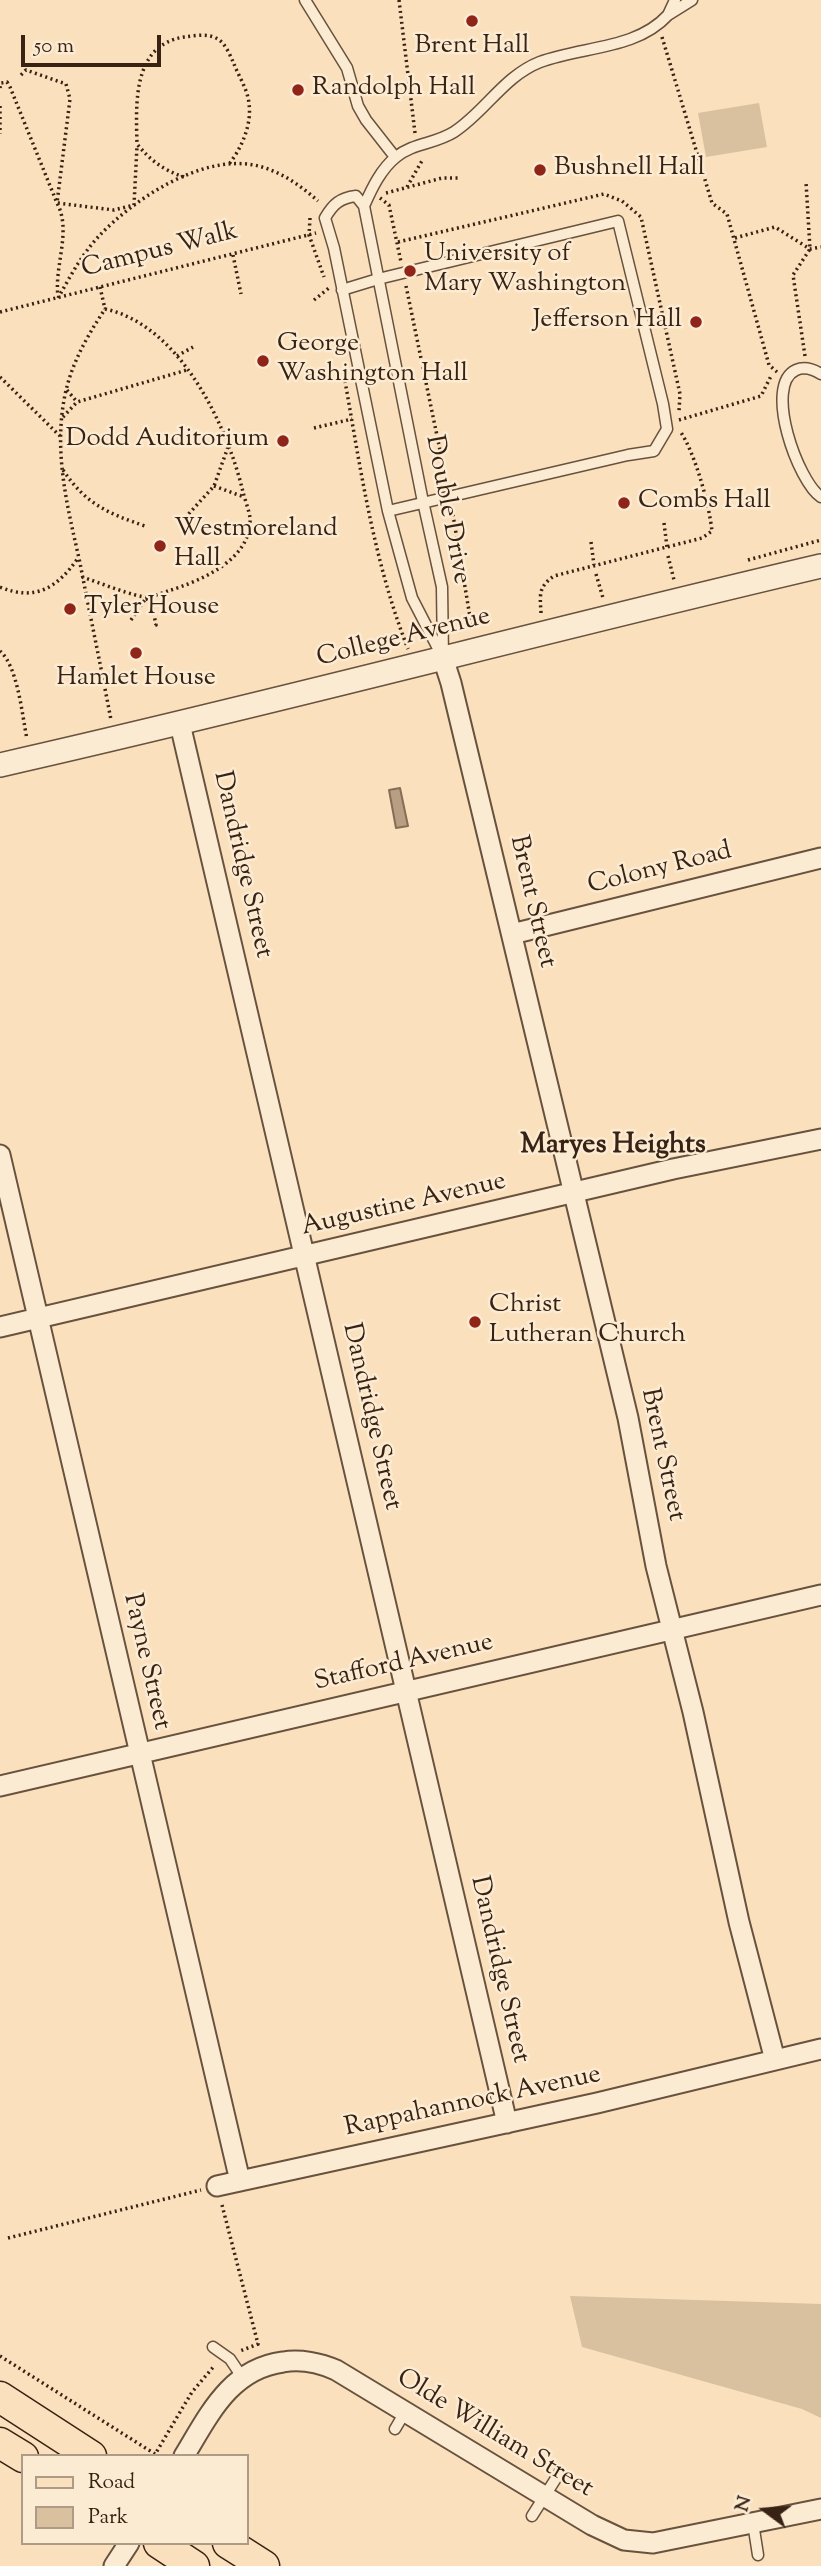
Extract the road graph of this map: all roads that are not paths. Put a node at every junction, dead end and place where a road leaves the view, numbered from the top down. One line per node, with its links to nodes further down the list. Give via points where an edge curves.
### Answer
1 (305, 0): 5 (lane, via 347,68 358,106)
2 (675, 0): 4 (lane)
3 (692, 0): 4 (lane)
4 (668, 15): 5 (lane, via 642,36 536,63 452,133)
5 (395, 158): 6 (lane)
6 (364, 206): 7 (lane, Double Drive); 8 (lane, Double Drive, via 356,196 346,198 332,205 325,218)
7 (378, 279): 8 (lane); 11 (lane, Double Drive); 11 (lane, via 618,221 663,404 667,429 654,451)
8 (342, 289): 12 (lane, Double Drive)
9 (821, 374): 10 (lane, via 798,368 786,379 782,400 796,462 803,478)
10 (821, 497)
11 (424, 504): 12 (lane); 14 (lane, Double Drive, via 442,587)
12 (388, 511): 14 (lane, Double Drive, via 412,598)
13 (821, 566): 14 (street, College Avenue)
14 (443, 658): 15 (street, College Avenue); 18 (street, Brent Street)
15 (180, 724): 16 (street, College Avenue); 22 (street, Dandridge Street)
16 (0, 765)
17 (821, 858): 18 (street, Colony Road)
18 (512, 934): 21 (street, Brent Street)
19 (821, 1139): 21 (street, Augustine Avenue)
20 (0, 1155): 23 (street, Payne Street)
21 (572, 1193): 22 (street, Augustine Avenue); 26 (street, Brent Street, via 628,1418)
22 (306, 1256): 23 (street, Augustine Avenue); 27 (street, Dandridge Street)
23 (38, 1319): 24 (street, Augustine Avenue); 28 (street, Payne Street)
24 (0, 1327)
25 (821, 1595): 26 (street, Stafford Avenue)
26 (672, 1630): 27 (street, Stafford Avenue); 31 (street, Brent Street, via 738,1922)
27 (407, 1690): 28 (street, Stafford Avenue); 32 (street, Dandridge Street)
28 (140, 1753): 29 (street, Stafford Avenue); 33 (street, Payne Street)
29 (0, 1786)
30 (821, 2049): 31 (street, Rappahannock Avenue)
31 (775, 2060): 32 (street, Rappahannock Avenue)
32 (507, 2123): 33 (street, Rappahannock Avenue)
33 (240, 2181): 34 (street, Rappahannock Avenue)
34 (217, 2186)
35 (213, 2347): 36 (lane, via 230,2359)
36 (242, 2377): 38 (street, Olde William Street, via 264,2365 284,2362 323,2365); 42 (street, Olde William Street, via 220,2398)
37 (0, 2397): 41 (main road)
38 (405, 2412): 39 (lane); 45 (street, Olde William Street)
39 (395, 2429)
40 (0, 2442): 43 (main road)
41 (88, 2454)
42 (185, 2454)
43 (21, 2456)
44 (560, 2472): 45 (lane)
45 (544, 2496): 47 (lane); 48 (street, Olde William Street, via 608,2533 635,2542 659,2542)
46 (821, 2509): 48 (street, Olde William Street)
47 (532, 2516)
48 (753, 2523): 52 (lane)
49 (128, 2545): 53 (street)
50 (162, 2545): 54 (main road)
51 (231, 2545): 55 (main road)
52 (758, 2555)
53 (114, 2566)
54 (194, 2566)
55 (264, 2566)

